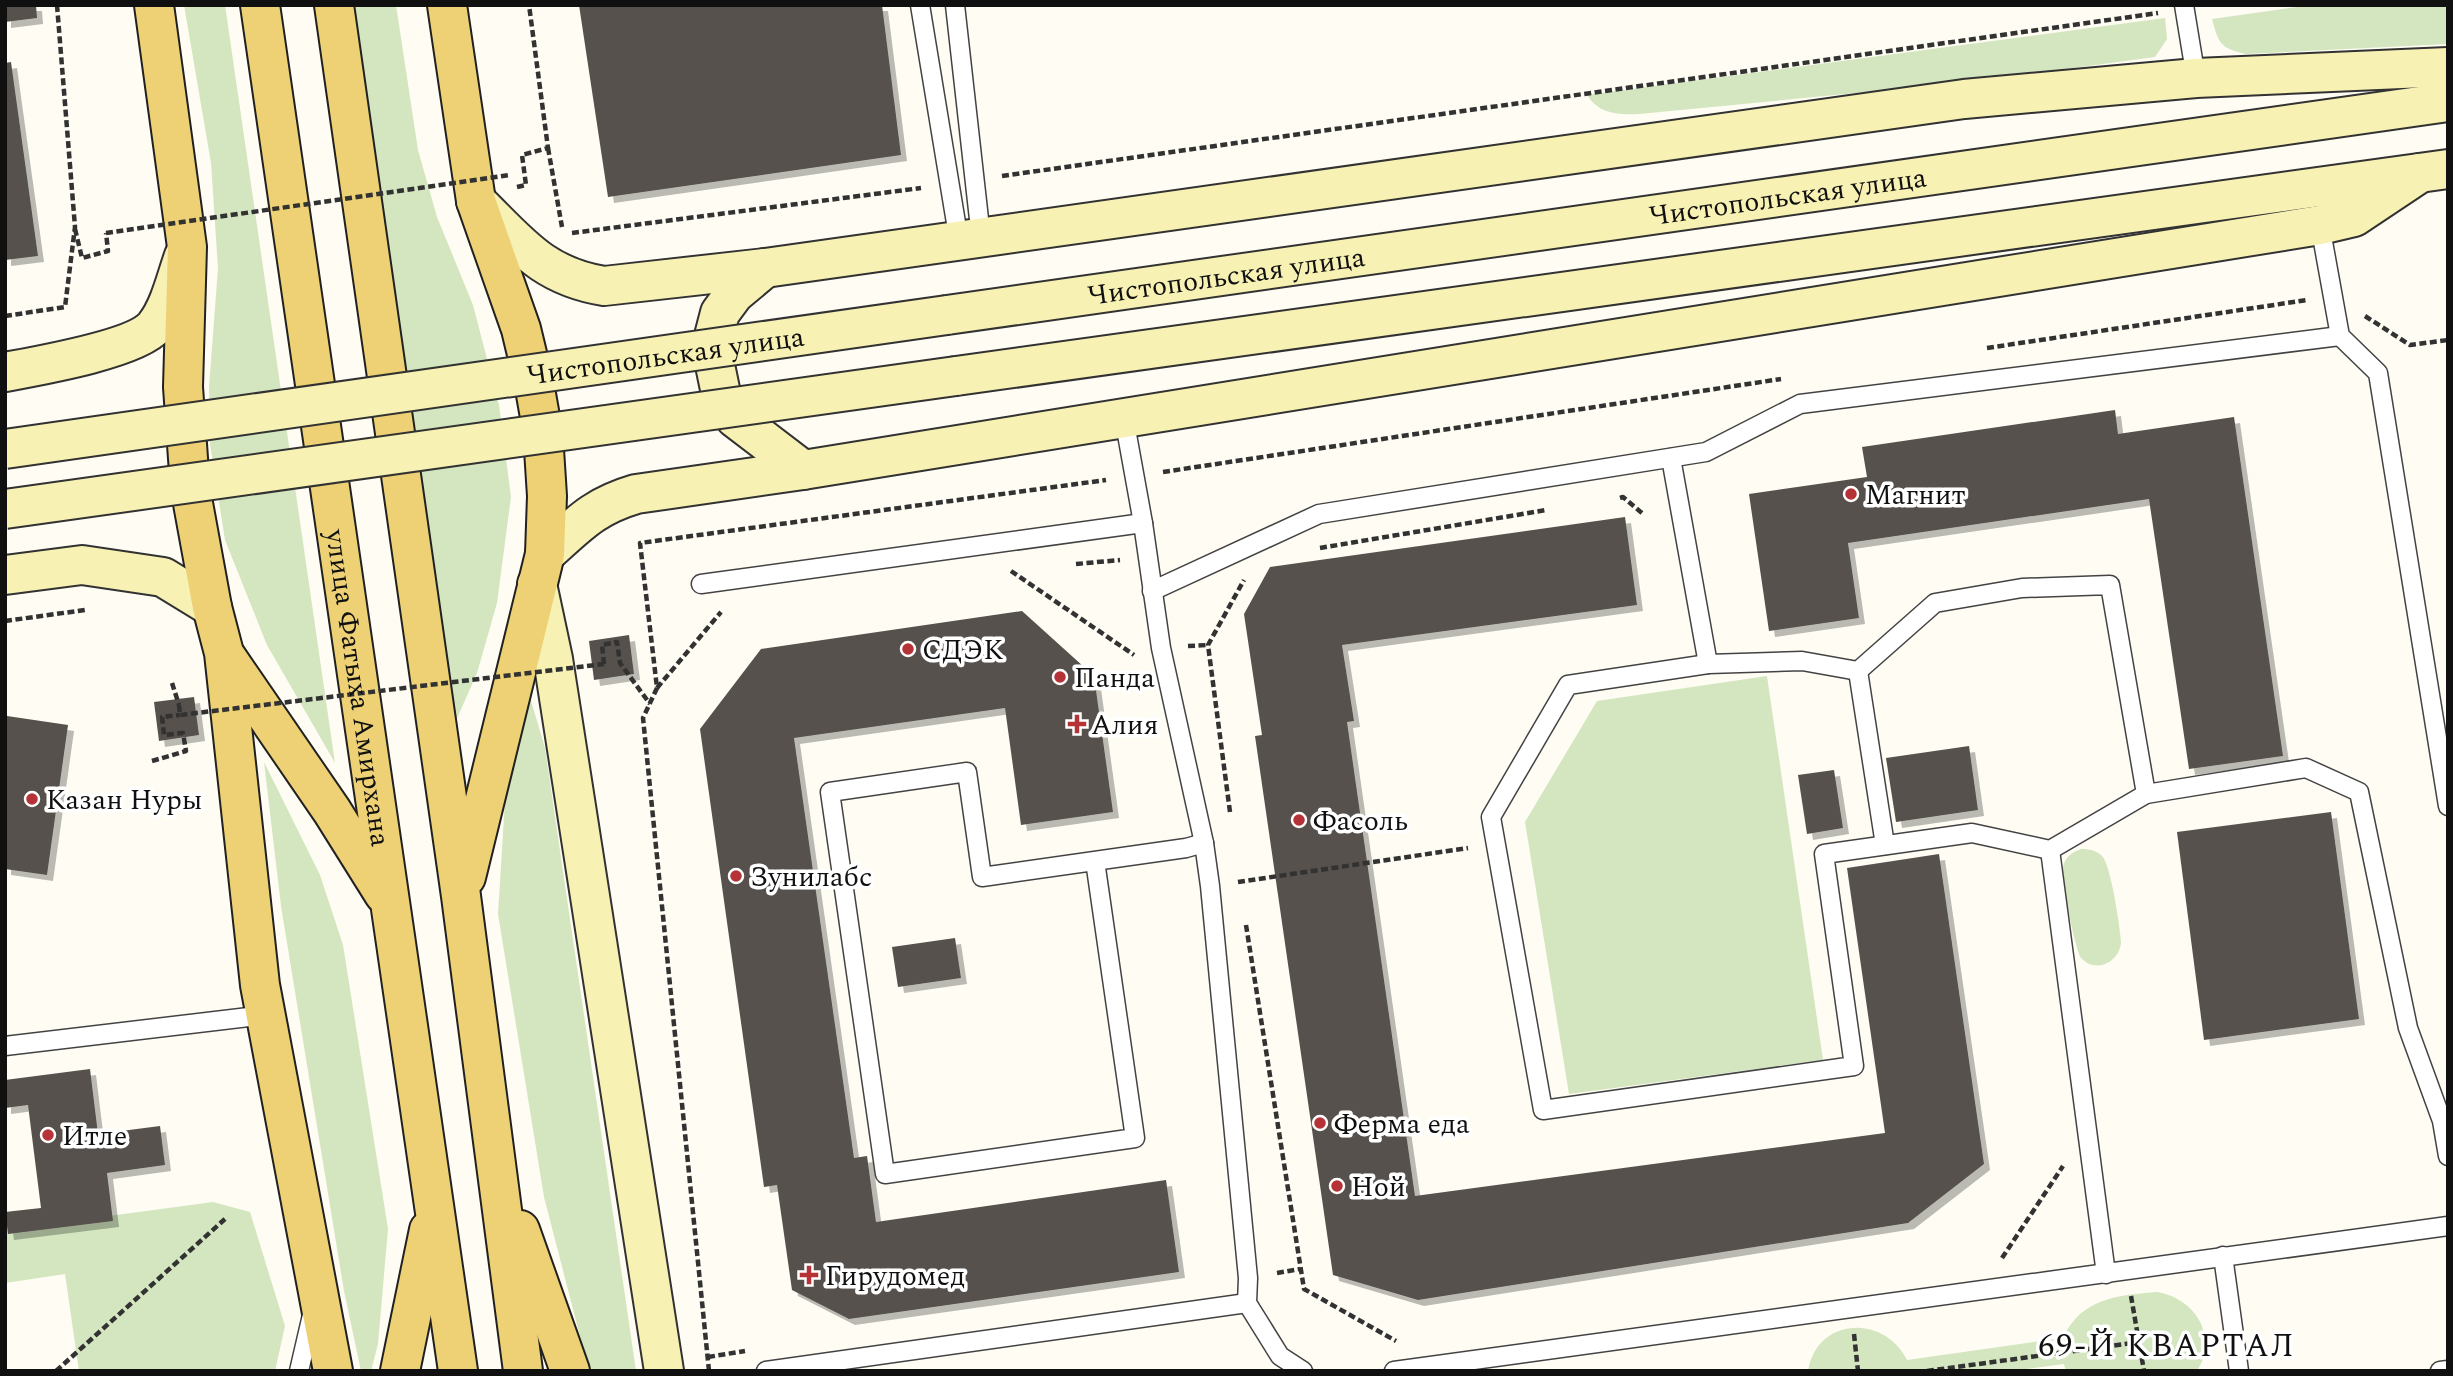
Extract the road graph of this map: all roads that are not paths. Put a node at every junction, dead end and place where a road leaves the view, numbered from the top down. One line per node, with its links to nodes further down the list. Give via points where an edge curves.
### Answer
1 (154, 5): 15 (main road)
2 (260, 5): 40 (main road, улица Фатыха Амирхана)
3 (334, 5): 39 (main road)
4 (447, 5): 12 (main road)
5 (920, 5): 14 (lane, via 950,184)
6 (955, 5): 14 (lane, via 974,180)
7 (2184, 7): 9 (lane)
8 (2448, 67): 9 (main road)
9 (2196, 78): 14 (main road, via 1964,99)
10 (2448, 102): 20 (main road, Чистопольская улица, bridge)
11 (2434, 171): 13 (main road, via 2354,216); 23 (main road, bridge)
12 (476, 201): 16 (main road, via 534,258 579,282 604,286); 25 (main road, via 521,329 534,383 547,496)
13 (2320, 225): 17 (lane); 19 (main road)
14 (970, 239): 16 (main road)
15 (187, 247): 18 (main road, via 164,311 142,338 61,362); 29 (main road, via 184,400 190,487)
16 (765, 268): 22 (main road, via 734,294 720,313 713,340 715,365 721,394 735,418)
17 (2340, 336): 21 (lane, via 1800,404 1706,452); 34 (lane, via 2378,373)
18 (5, 372)
19 (1124, 418): 22 (main road); 24 (lane)
20 (5, 449)
21 (1671, 458): 28 (lane, via 1319,514); 31 (lane)
22 (803, 470): 25 (main road, via 611,502 592,512)
23 (5, 509)
24 (1143, 523): 27 (lane); 28 (lane)
25 (541, 569): 39 (main road); 58 (main road)
26 (5, 575): 29 (main road, via 82,565 163,577)
27 (701, 584)
28 (1152, 591): 35 (lane)
29 (212, 607): 30 (main road)
30 (224, 653): 40 (main road); 41 (main road)
31 (1708, 664): 32 (lane, via 1802,661); 36 (lane, via 1568,685 1492,817 1543,1110 1854,1066 1824,854)
32 (1858, 671): 33 (lane, via 1935,603 2022,587 2110,585); 36 (lane)
33 (2146, 794): 37 (lane); 43 (lane, via 2306,768 2359,792 2408,1028 2442,1121)
34 (2448, 806)
35 (1204, 843): 38 (lane); 50 (lane)
36 (1885, 845): 37 (lane, via 1972,833)
37 (2050, 849): 48 (lane)
38 (1095, 861): 38 (lane, via 982,877 967,772 830,792 885,1174 1135,1138)
39 (461, 896): 44 (main road)
40 (391, 905): 45 (main road, улица Фатыха Амирхана)
41 (265, 1015): 42 (lane); 49 (main road)
42 (5, 1046)
43 (2448, 1156)
44 (494, 1159): 56 (main road); 57 (main road)
45 (435, 1201): 54 (main road); 55 (main road, улица Фатыха Амирхана)
46 (2448, 1226): 47 (lane)
47 (2223, 1256): 48 (lane); 62 (lane)
48 (2106, 1274): 61 (lane)
49 (317, 1294): 52 (lane); 53 (main road)
50 (1247, 1303): 59 (lane); 60 (lane, via 1280,1356)
51 (2448, 1370): 63 (lane)
52 (299, 1371)
53 (333, 1371)
54 (400, 1371)
55 (458, 1371)
56 (523, 1371)
57 (570, 1371)
58 (664, 1371)
59 (766, 1371)
60 (1303, 1371)
61 (1394, 1371)
62 (2239, 1371)
63 (2440, 1371)

